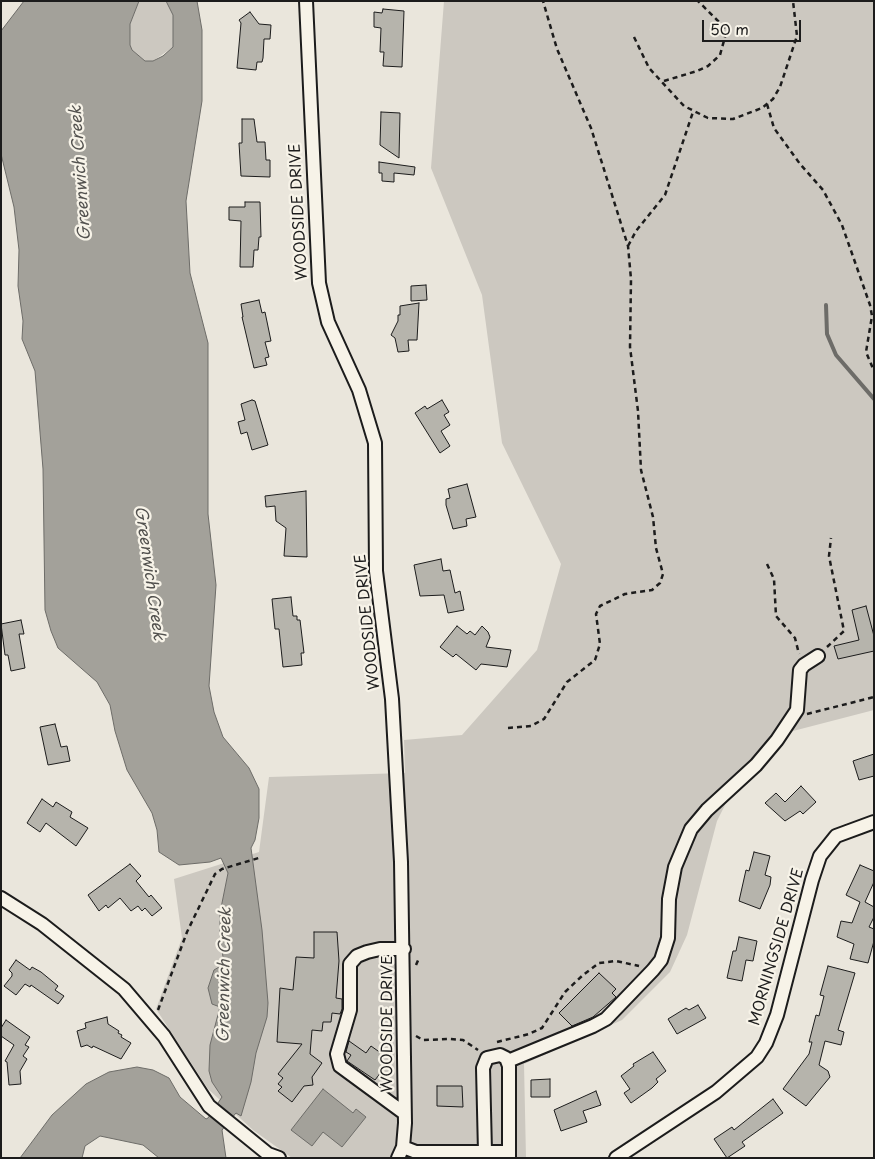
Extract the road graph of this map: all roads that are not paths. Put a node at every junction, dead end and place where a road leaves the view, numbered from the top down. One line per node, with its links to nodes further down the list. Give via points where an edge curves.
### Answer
1 (306, 1): 5 (street, WOODSIDE DRIVE, via 319,283 328,322 359,390 375,443 376,572 395,736)
2 (818, 656): 6 (street, via 800,670 797,710 777,740 691,829 675,867 669,899 668,938 653,970 606,1018)
3 (874, 822): 13 (street, MORNINGSIDE DRIVE, via 836,836 820,856 774,1024 757,1057 716,1092)
4 (1, 898): 12 (street, via 42,924 124,989 154,1022 209,1106 268,1154)
5 (404, 949): 7 (street, WOODSIDE DRIVE); 7 (street, via 367,952 350,964 350,1010 337,1054 340,1066)
6 (508, 1061): 9 (street, via 503,1056 493,1055 487,1058 483,1068); 11 (street)
7 (404, 1113): 8 (street, WOODSIDE DRIVE)
8 (400, 1152): 10 (street)
9 (485, 1152): 10 (street); 11 (street)
10 (417, 1155)
11 (509, 1155)
12 (279, 1158)
13 (616, 1158)

